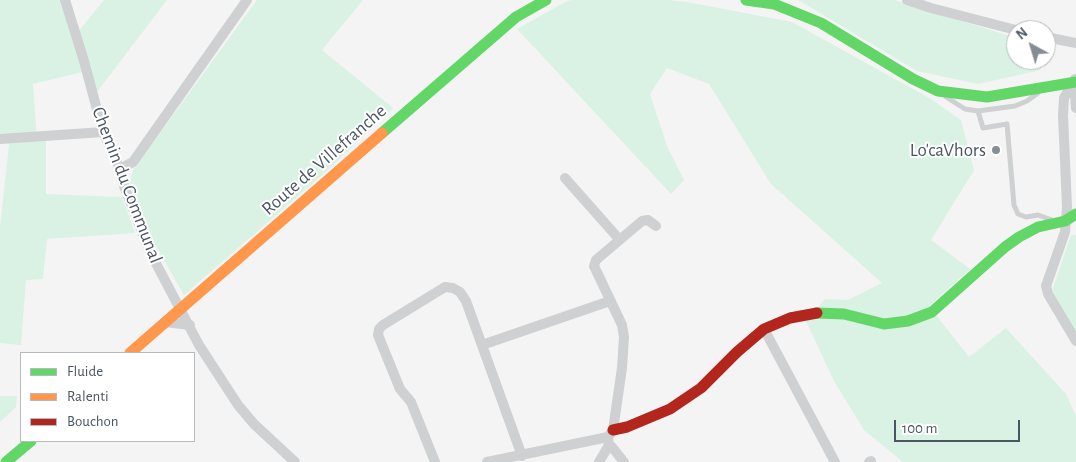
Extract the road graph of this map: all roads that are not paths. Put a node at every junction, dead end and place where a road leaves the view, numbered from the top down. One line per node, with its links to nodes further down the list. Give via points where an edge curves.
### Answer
1 (65, 0): 14 (street, Chemin du Communal)
2 (247, 0): 16 (street, via 133,162)
3 (546, 0): 23 (main road, Route de Villefranche, via 516,17)
4 (746, 0): 11 (main road, via 774,4 822,23 913,80)
5 (907, 0): 6 (street)
6 (1006, 27)
7 (1056, 39): 8 (street)
8 (1076, 43)
9 (1072, 81): 10 (main road); 12 (street); 19 (street, via 1064,98 1067,207)
10 (1044, 87): 11 (main road, via 987,97); 13 (lane, via 1015,106)
11 (938, 91): 13 (lane, via 965,110)
12 (1076, 108)
13 (978, 111): 19 (lane, via 983,128 1007,124 1014,205 1018,214 1026,217 1038,215)
14 (103, 132): 15 (street); 16 (street, Chemin du Communal)
15 (0, 139)
16 (120, 168): 23 (street, Chemin du Communal, via 150,252)
17 (565, 178): 21 (street)
18 (1076, 214): 19 (main road)
19 (1062, 222): 26 (main road, via 1038,227 1019,237 932,312 908,321 884,324 823,312 790,318); 27 (street, via 1065,232 1046,286)
20 (656, 226): 21 (street, via 648,220 642,221)
21 (619, 239): 22 (street, via 596,260 594,266)
22 (610, 301): 28 (street); 30 (street, via 622,324 624,337)
23 (181, 308): 24 (main road, Route de Villefranche); 25 (street, Chemin du Communal)
24 (165, 322): 25 (street); 29 (main road, Route de Villefranche)
25 (190, 326): 34 (street, Chemin du Communal, via 238,405)
26 (764, 329): 30 (main road, via 701,388 670,409); 39 (street)
27 (1076, 341)
28 (482, 345): 32 (street); 35 (street, via 466,301 453,288 445,287 380,329 378,335 400,390 411,402)
29 (131, 352)
30 (610, 437): 32 (street); 37 (street); 38 (street, via 612,447)
31 (30, 442): 33 (main road)
32 (522, 456): 36 (street)
33 (6, 462)
34 (295, 462)
35 (435, 462)
36 (487, 462)
37 (600, 462)
38 (624, 462)
39 (835, 462)

